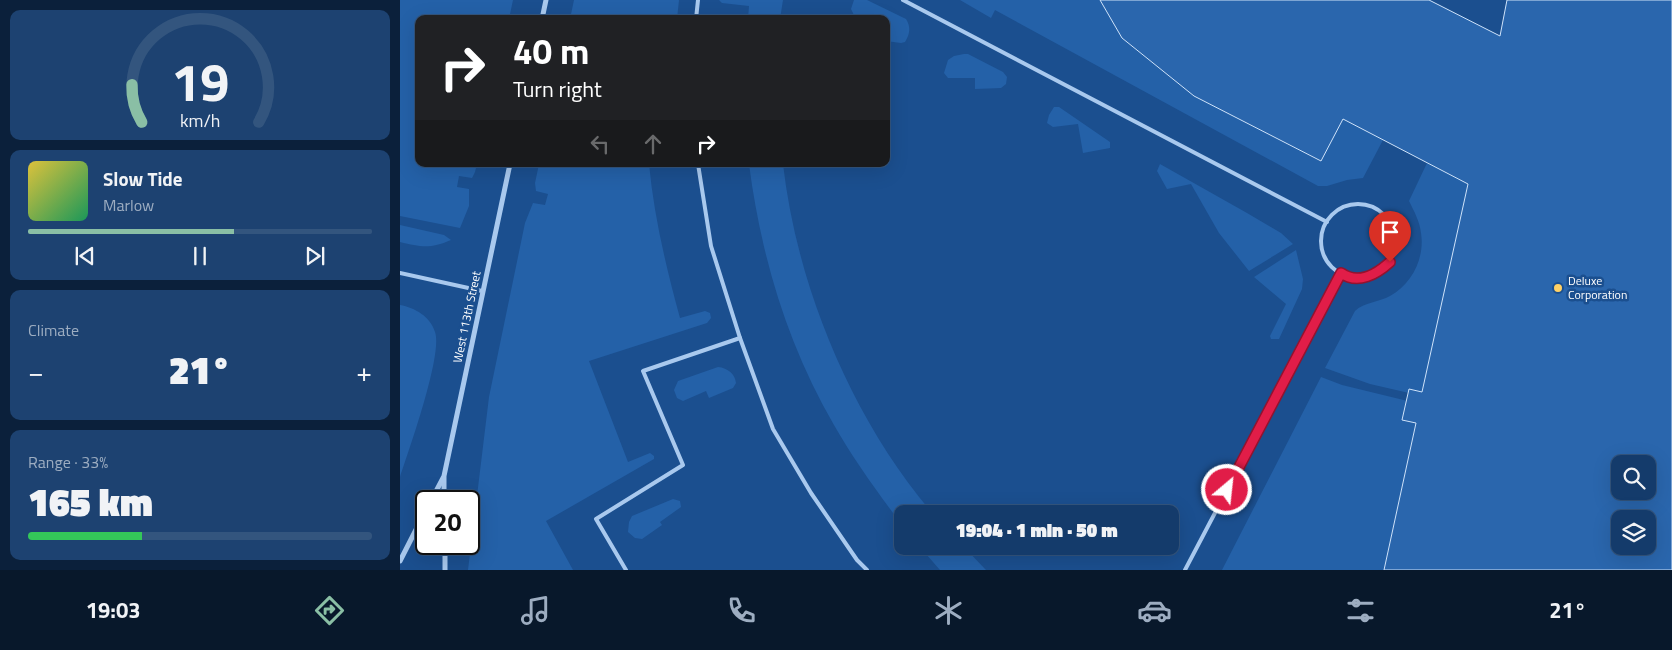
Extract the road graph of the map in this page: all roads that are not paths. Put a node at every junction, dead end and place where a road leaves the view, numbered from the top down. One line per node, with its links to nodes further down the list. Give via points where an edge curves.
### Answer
1 (546, 0): 4 (street)
2 (698, 0): 5 (lane)
3 (903, 0): 8 (lane)
4 (543, 15)
5 (696, 15)
6 (509, 167): 11 (street, West 113th Street)
7 (699, 167): 12 (lane, via 712,246)
8 (1327, 222): 10 (lane, via 1321,238 1322,250 1327,261); 10 (lane, via 1339,208 1362,204 1374,207 1392,225 1394,250 1390,262 1381,271 1357,278)
9 (400, 273): 11 (lane)
10 (1341, 273): 22 (lane)
11 (482, 291): 13 (street, West 113th Street)
12 (740, 338): 20 (lane, via 643,371 684,465 596,519); 21 (lane, via 773,429 811,493)
13 (444, 476): 14 (street, West 113th Street); 15 (street, West 113th Street)
14 (437, 490)
15 (444, 490)
16 (415, 532): 18 (street)
17 (445, 555): 19 (street)
18 (400, 561)
19 (445, 570)
20 (626, 570)
21 (867, 570)
22 (1185, 570)

